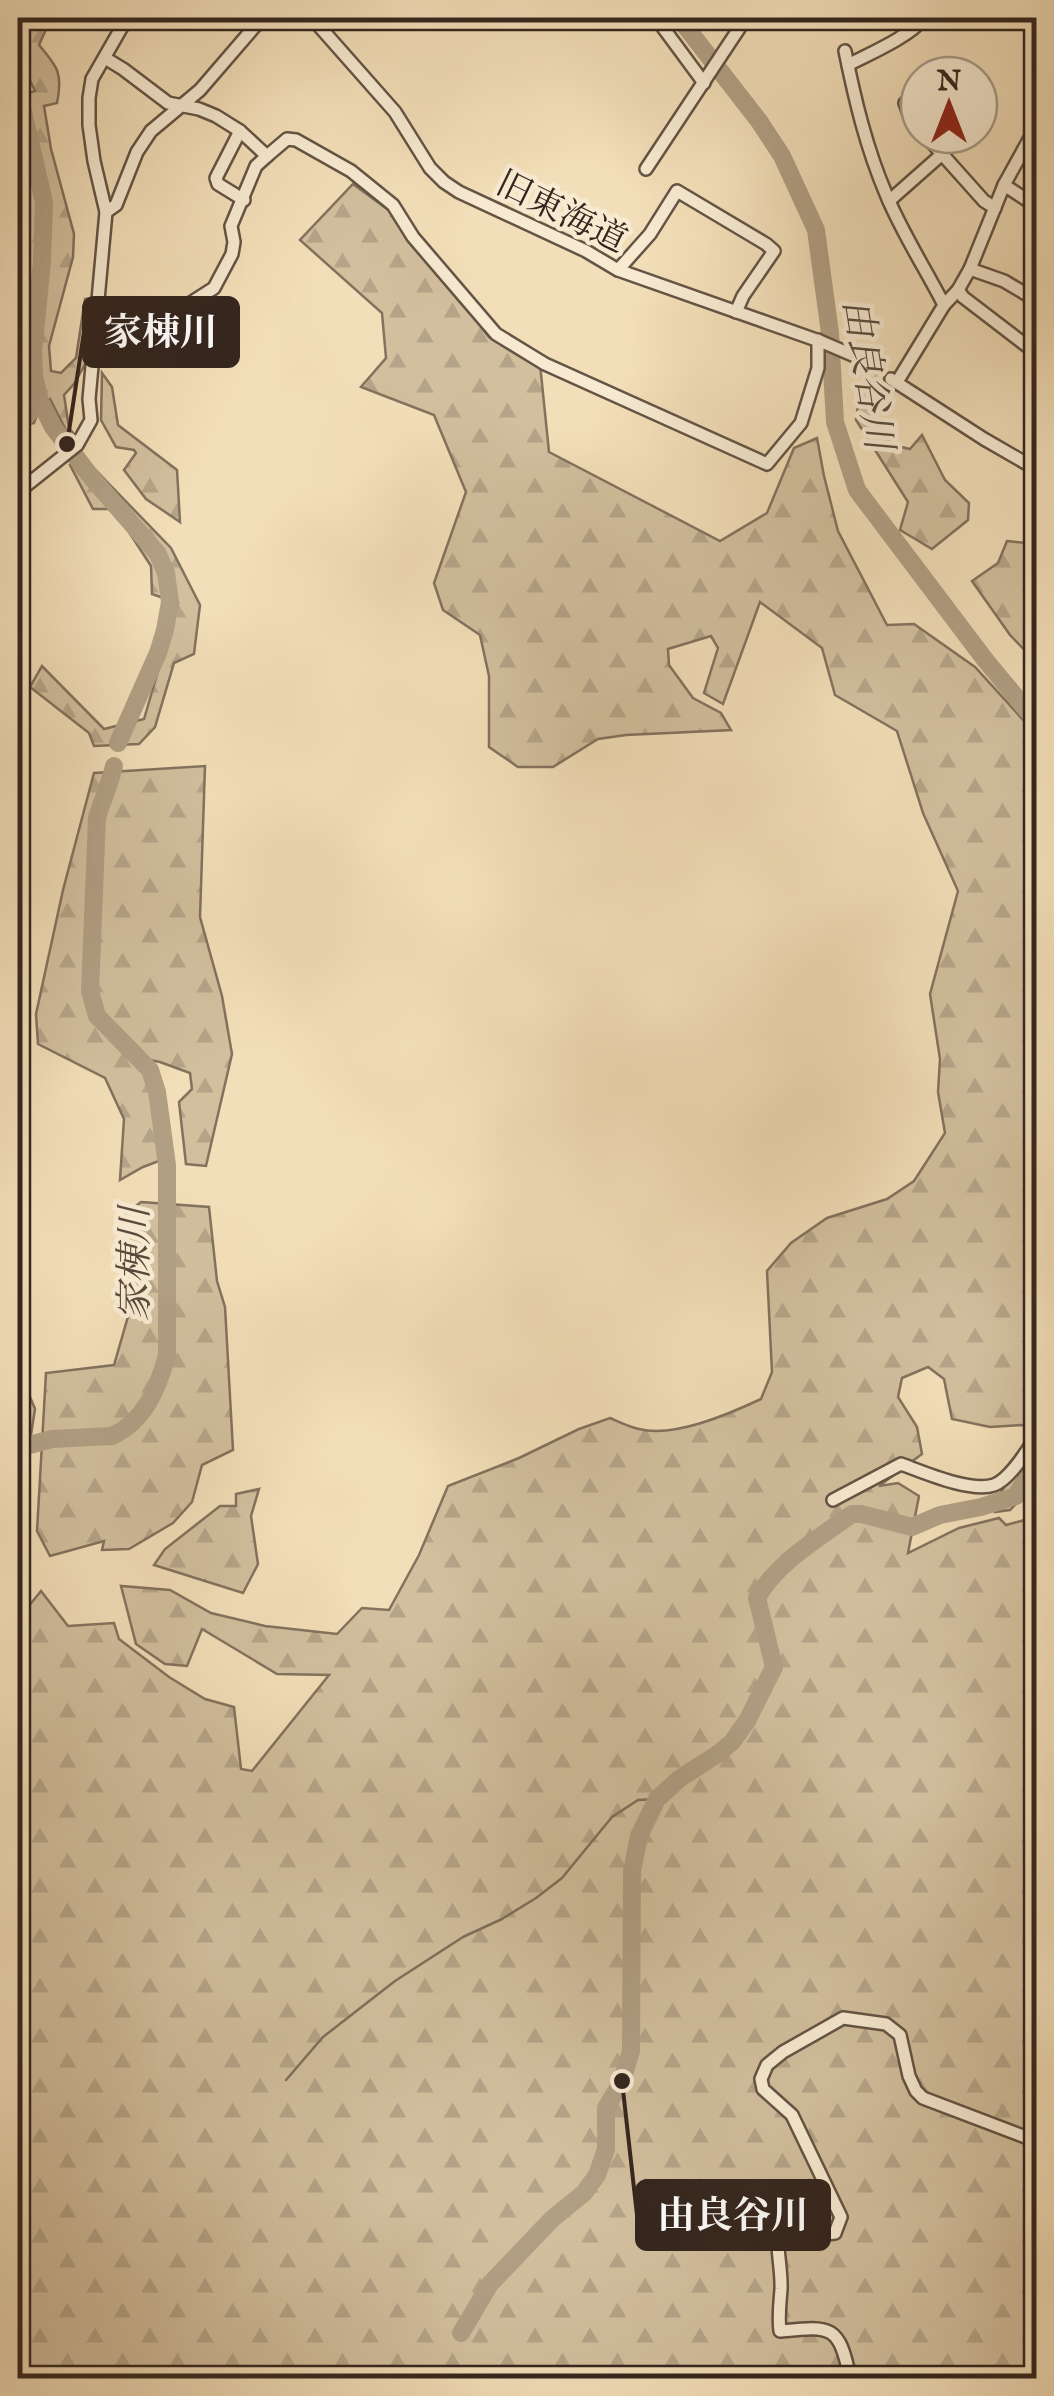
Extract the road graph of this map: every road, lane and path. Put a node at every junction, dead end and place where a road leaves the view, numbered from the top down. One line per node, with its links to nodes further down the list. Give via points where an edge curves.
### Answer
1 (127, 18): 8 (street)
2 (262, 18): 11 (street)
3 (312, 18): 24 (street, 旧東海道, via 395,112 444,182)
4 (656, 18): 10 (street)
5 (746, 18): 10 (street)
6 (924, 18): 9 (street)
7 (846, 51): 9 (street)
8 (105, 58): 11 (street); 22 (street, via 88,98)
9 (848, 65): 19 (street, via 858,117)
10 (705, 81): 16 (street)
11 (180, 106): 13 (street, via 199,108); 22 (street, via 150,132)
12 (1036, 127): 17 (street)
13 (240, 131): 15 (street); 18 (street, via 216,178)
14 (942, 155): 19 (street); 21 (street)
15 (267, 156): 18 (street, via 256,166); 30 (street, via 287,139 296,140 351,170 393,205 496,334 545,364 767,464 801,423)
16 (646, 169)
17 (1004, 186): 20 (street); 21 (street)
18 (244, 200): 27 (street, via 231,226 232,254 214,288)
19 (889, 201): 28 (street)
20 (1036, 206)
21 (995, 208): 23 (street)
22 (106, 212): 34 (street, via 91,420 72,449)
23 (970, 269): 25 (street); 26 (street)
24 (618, 270): 29 (street, 旧東海道); 29 (street, via 678,191 774,250)
25 (958, 290): 28 (street); 31 (street)
26 (1036, 300)
27 (189, 304)
28 (944, 305): 33 (street, via 894,380)
29 (736, 312): 30 (street, 旧東海道)
30 (820, 341): 32 (street, 旧東海道)
31 (1036, 353)
32 (857, 357)
33 (1036, 468)
34 (18, 492)
35 (1036, 1437): 36 (street, via 994,1485 973,1486 901,1464)
36 (834, 1500)
37 (1036, 2141): 38 (street, via 923,2098 909,2076 900,2035 886,2024 844,2018 766,2065 763,2089 792,2115 841,2217 826,2234 803,2216 781,2215 780,2330 827,2328 836,2334)
38 (850, 2378)

